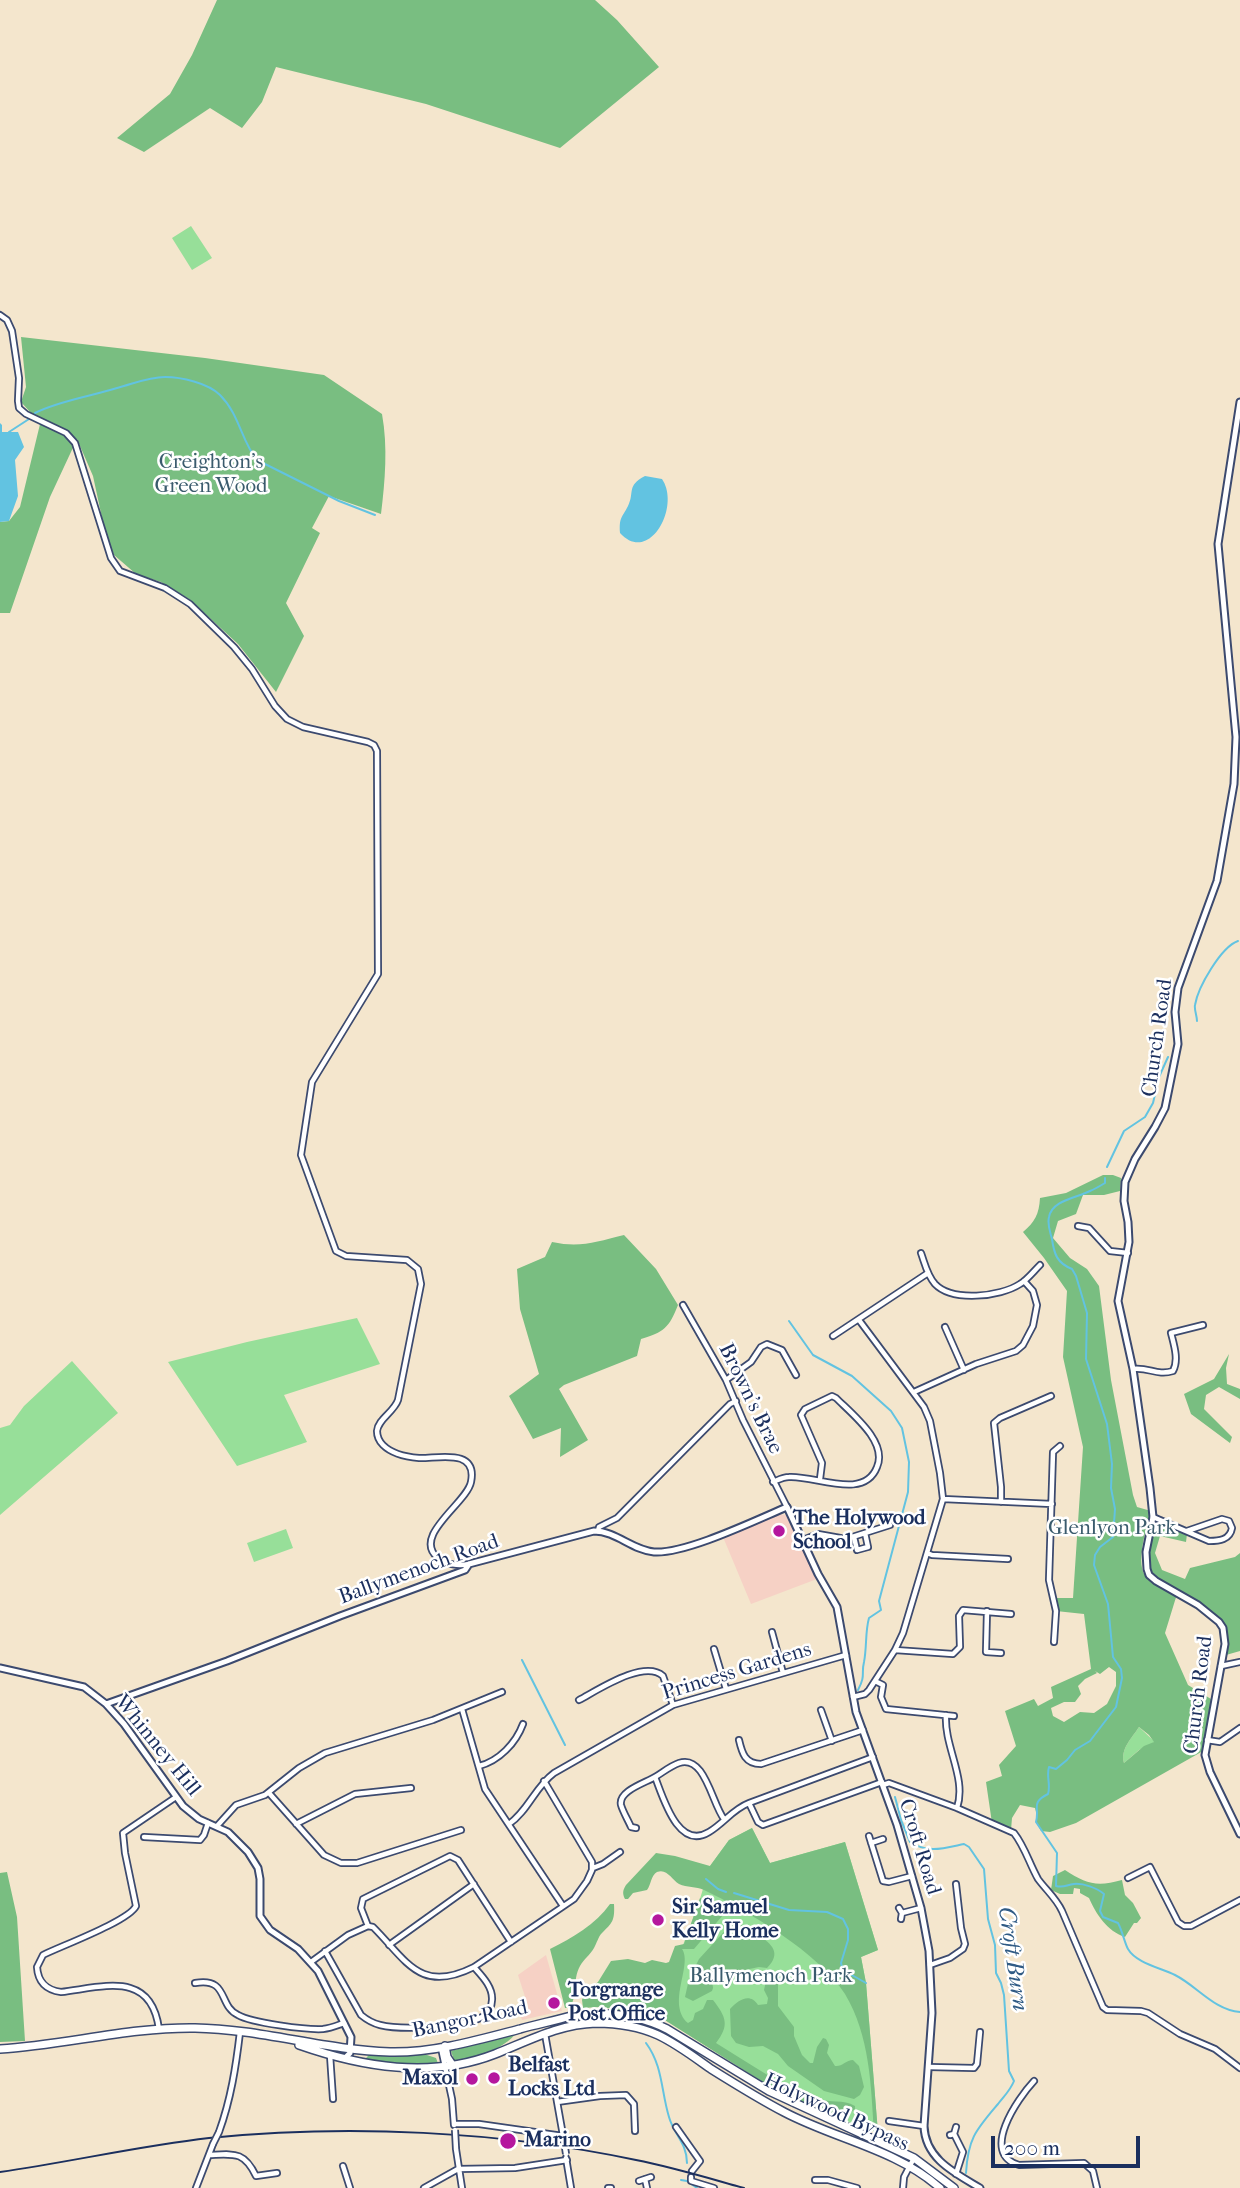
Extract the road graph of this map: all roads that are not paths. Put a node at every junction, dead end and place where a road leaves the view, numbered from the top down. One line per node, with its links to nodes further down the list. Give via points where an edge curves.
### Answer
1 (0, 315): 37 (street, via 12,335 19,408 66,433 75,443 111,558 120,571 166,588 190,604 234,647 288,719 303,727 369,742 377,751 378,974 312,1082 301,1156 338,1253 404,1259 420,1273 398,1400 377,1434 386,1448 401,1455 454,1455 467,1464 470,1485 434,1532 430,1545 440,1560)
2 (1240, 402): 5 (street, Church Road, via 1218,544 1236,765 1217,879 1178,988 1178,1046 1165,1108 1125,1182)
3 (1078, 1226): 5 (street, via 1089,1228 1110,1251)
4 (921, 1253): 7 (street)
5 (1128, 1253): 14 (street, Church Road, via 1118,1301)
6 (1040, 1265): 8 (street)
7 (928, 1273): 8 (street, via 940,1288 958,1296 1003,1291); 10 (street)
8 (1024, 1281): 15 (street, via 1037,1305 1026,1342 1016,1351)
9 (683, 1305): 17 (street, Brown's Brae)
10 (859, 1320): 13 (street); 18 (street)
11 (1203, 1325): 14 (street, via 1171,1333 1174,1371 1158,1374)
12 (945, 1327): 15 (street)
13 (832, 1336)
14 (1133, 1369): 28 (street, Church Road)
15 (964, 1370): 18 (street)
16 (796, 1375): 17 (street, via 782,1350 764,1344 754,1360)
17 (726, 1380): 20 (street, Brown's Brae)
18 (914, 1392): 24 (street, via 930,1421)
19 (1051, 1396): 25 (street, via 994,1423)
20 (736, 1401): 23 (street, Brown's Brae); 30 (street, via 617,1518)
21 (1060, 1446): 26 (street, via 1053,1452)
22 (820, 1479): 22 (street, via 860,1484 872,1477 880,1460 877,1443 832,1396 801,1415 822,1463); 23 (street, via 790,1476)
23 (774, 1482): 27 (street, Brown's Brae)
24 (943, 1499): 25 (street); 35 (street)
25 (1001, 1502): 26 (street)
26 (1052, 1504): 41 (street, via 1049,1580 1056,1611)
27 (787, 1507): 30 (street, via 704,1541 663,1552 644,1550); 34 (street, Croft Road)
28 (1153, 1517): 31 (street); 47 (street, Church Road, via 1146,1552 1149,1575 1219,1622 1225,1644)
29 (890, 1525): 32 (street)
30 (598, 1531): 37 (street, Ballymenoch Road)
31 (1187, 1531): 31 (street, via 1222,1518 1232,1528 1219,1541)
32 (865, 1533): 33 (street); 33 (street, via 868,1547 857,1550)
33 (854, 1536): 34 (street, via 818,1534)
34 (803, 1540): 45 (street, Croft Road, via 837,1607)
35 (927, 1553): 36 (street); 43 (street)
36 (1008, 1559)
37 (469, 1564): 55 (street, Ballymenoch Road, via 466,1570)
38 (987, 1611): 39 (street); 43 (street, via 961,1611 960,1647 955,1653); 44 (street, via 986,1652)
39 (1011, 1614)
40 (772, 1632): 49 (street)
41 (1054, 1642)
42 (714, 1649): 51 (street)
43 (895, 1650): 50 (street)
44 (1000, 1653)
45 (846, 1655): 49 (street, Princess Gardens); 53 (street, Croft Road)
46 (1240, 1662): 47 (street)
47 (1221, 1667): 65 (street, Church Road)
48 (0, 1668): 55 (street, Whinney Hill, via 84,1687)
49 (783, 1672): 51 (street, Princess Gardens)
50 (875, 1681): 53 (street, via 865,1694); 59 (street, via 883,1685 886,1709)
51 (726, 1689): 56 (street, Princess Gardens)
52 (502, 1692): 57 (street)
53 (852, 1697): 63 (street, Croft Road)
54 (579, 1700): 56 (street, via 624,1676 654,1671 663,1676)
55 (106, 1704): 74 (street, Whinney Hill, via 137,1739)
56 (673, 1705): 70 (street, Princess Gardens)
57 (462, 1709): 68 (street); 73 (street, via 325,1753)
58 (821, 1710): 66 (street)
59 (946, 1715): 60 (street); 76 (street, via 960,1787)
60 (954, 1716)
61 (523, 1724): 68 (street, via 497,1759)
62 (1240, 1728): 65 (street, via 1220,1742)
63 (863, 1730): 66 (street); 67 (street, Croft Road)
64 (739, 1740): 66 (street, via 744,1758 758,1765)
65 (1206, 1740): 84 (street, Church Road, via 1206,1761)
66 (832, 1741)
67 (873, 1757): 71 (street, Croft Road); 75 (street)
68 (479, 1766): 80 (street, via 485,1789)
69 (655, 1777): 77 (street, via 680,1763 694,1765 702,1772); 77 (street, via 675,1824 684,1832 706,1833); 82 (street, via 621,1799 631,1827)
70 (544, 1781): 80 (street, Princess Gardens, via 521,1815); 88 (street, via 592,1859)
71 (883, 1784): 75 (street, via 763,1825); 76 (street); 89 (street, Croft Road)
72 (411, 1788): 79 (street, via 355,1794)
73 (269, 1793): 79 (street); 81 (street, via 236,1805)
74 (176, 1797): 78 (street, Whinney Hill); 107 (street, via 123,1833 134,1911 43,1955 37,1964 37,1975 45,1987 58,1991 113,1985 141,1992 157,2016)
75 (750, 1803): 77 (street)
76 (957, 1808): 119 (street, via 1014,1833 1023,1844 1039,1880 1062,1911 1103,2007 1148,2013)
77 (724, 1819)
78 (208, 1823): 81 (street, Whinney Hill); 85 (street, via 200,1840)
79 (296, 1824): 83 (street, via 324,1855 345,1864)
80 (509, 1824): 94 (street)
81 (217, 1826): 101 (street, Whinney Hill, via 239,1841 256,1864 264,1923)
82 (636, 1828)
83 (461, 1830)
84 (1240, 1834)
85 (144, 1837)
86 (883, 1839): 89 (street, via 870,1840 883,1881)
87 (620, 1852): 88 (street)
88 (593, 1868): 94 (street, via 580,1893)
89 (913, 1876): 95 (street, Croft Road)
90 (1128, 1878): 93 (street, via 1150,1867 1184,1926)
91 (474, 1884): 97 (street, via 458,1860 446,1857 363,1899 361,1908); 98 (street); 99 (street)
92 (956, 1884): 102 (street, via 965,1944 950,1958)
93 (1240, 1900)
94 (563, 1906): 98 (street)
95 (921, 1908): 96 (street, via 901,1910); 102 (street, Croft Road)
96 (901, 1919)
97 (368, 1926): 99 (street); 100 (street)
98 (511, 1942): 103 (street)
99 (388, 1945): 103 (street, via 408,1965 430,1976 448,1976)
100 (325, 1951): 101 (street); 103 (street, via 361,2015 391,2027 450,2025 484,2016 492,1997)
101 (311, 1962): 106 (street, Whinney Hill)
102 (930, 1965): 118 (street, Croft Road)
103 (474, 1967)
104 (195, 1983): 106 (street, via 217,1987 230,2010 242,2017 305,2029)
105 (642, 2020): 108 (highway); 113 (highway, Bangor Road, via 588,2013); 132 (highway, Bangor Road, via 667,2029 769,2091)
106 (344, 2023): 115 (street, Whinney Hill, via 351,2037)
107 (159, 2029): 109 (highway, Bangor Road); 114 (highway, Bangor Road)
108 (639, 2029): 111 (highway, Holywood Bypass, via 594,2023); 132 (highway, Holywood Bypass, via 684,2050 788,2114)
109 (240, 2031): 112 (highway, Bangor Road); 130 (street, bridge, via 227,2107)
110 (980, 2032): 118 (street, via 974,2068)
111 (545, 2033): 117 (highway, Holywood Bypass, via 495,2054); 122 (street)
112 (278, 2039): 115 (highway, Bangor Road); 116 (highway, Holywood Bypass)
113 (443, 2047): 115 (highway, Bangor Road); 117 (highway)
114 (0, 2049)
115 (349, 2053): 116 (highway, Holywood Bypass); 117 (highway, Holywood Bypass, via 363,2062 409,2069)
116 (330, 2054): 121 (street)
117 (449, 2066): 125 (street)
118 (929, 2067): 124 (street, Croft Road)
119 (1240, 2068)
120 (1034, 2081): 151 (street, via 1008,2121 1001,2142 1003,2154 1019,2165 1084,2162 1093,2171)
121 (333, 2099)
122 (557, 2102): 127 (street, via 625,2095 634,2104); 129 (street)
123 (889, 2121): 124 (street)
124 (924, 2126): 136 (street, Croft Road, via 933,2154)
125 (454, 2127): 129 (street, via 492,2126); 134 (street, bridge)
126 (676, 2127): 145 (street, via 700,2161 691,2181)
127 (635, 2131)
128 (953, 2132): 136 (street, via 964,2152)
129 (563, 2138): 131 (street, bridge)
130 (209, 2155): 135 (street, via 242,2157 256,2176); 139 (street)
131 (566, 2157): 134 (street, via 515,2168); 143 (street)
132 (912, 2162): 147 (street); 148 (highway, Holywood Bypass); 149 (highway, Holywood Bypass)
133 (343, 2166): 140 (street)
134 (458, 2169): 141 (street); 142 (street)
135 (276, 2173)
136 (956, 2174): 150 (street, Croft Road)
137 (819, 2178): 146 (street)
138 (645, 2179): 144 (street)
139 (196, 2188)
140 (350, 2188)
141 (424, 2188)
142 (462, 2188)
143 (571, 2188)
144 (647, 2188)
145 (715, 2188)
146 (857, 2188)
147 (903, 2188)
148 (940, 2188)
149 (954, 2188)
150 (979, 2188)
151 (1097, 2188)

